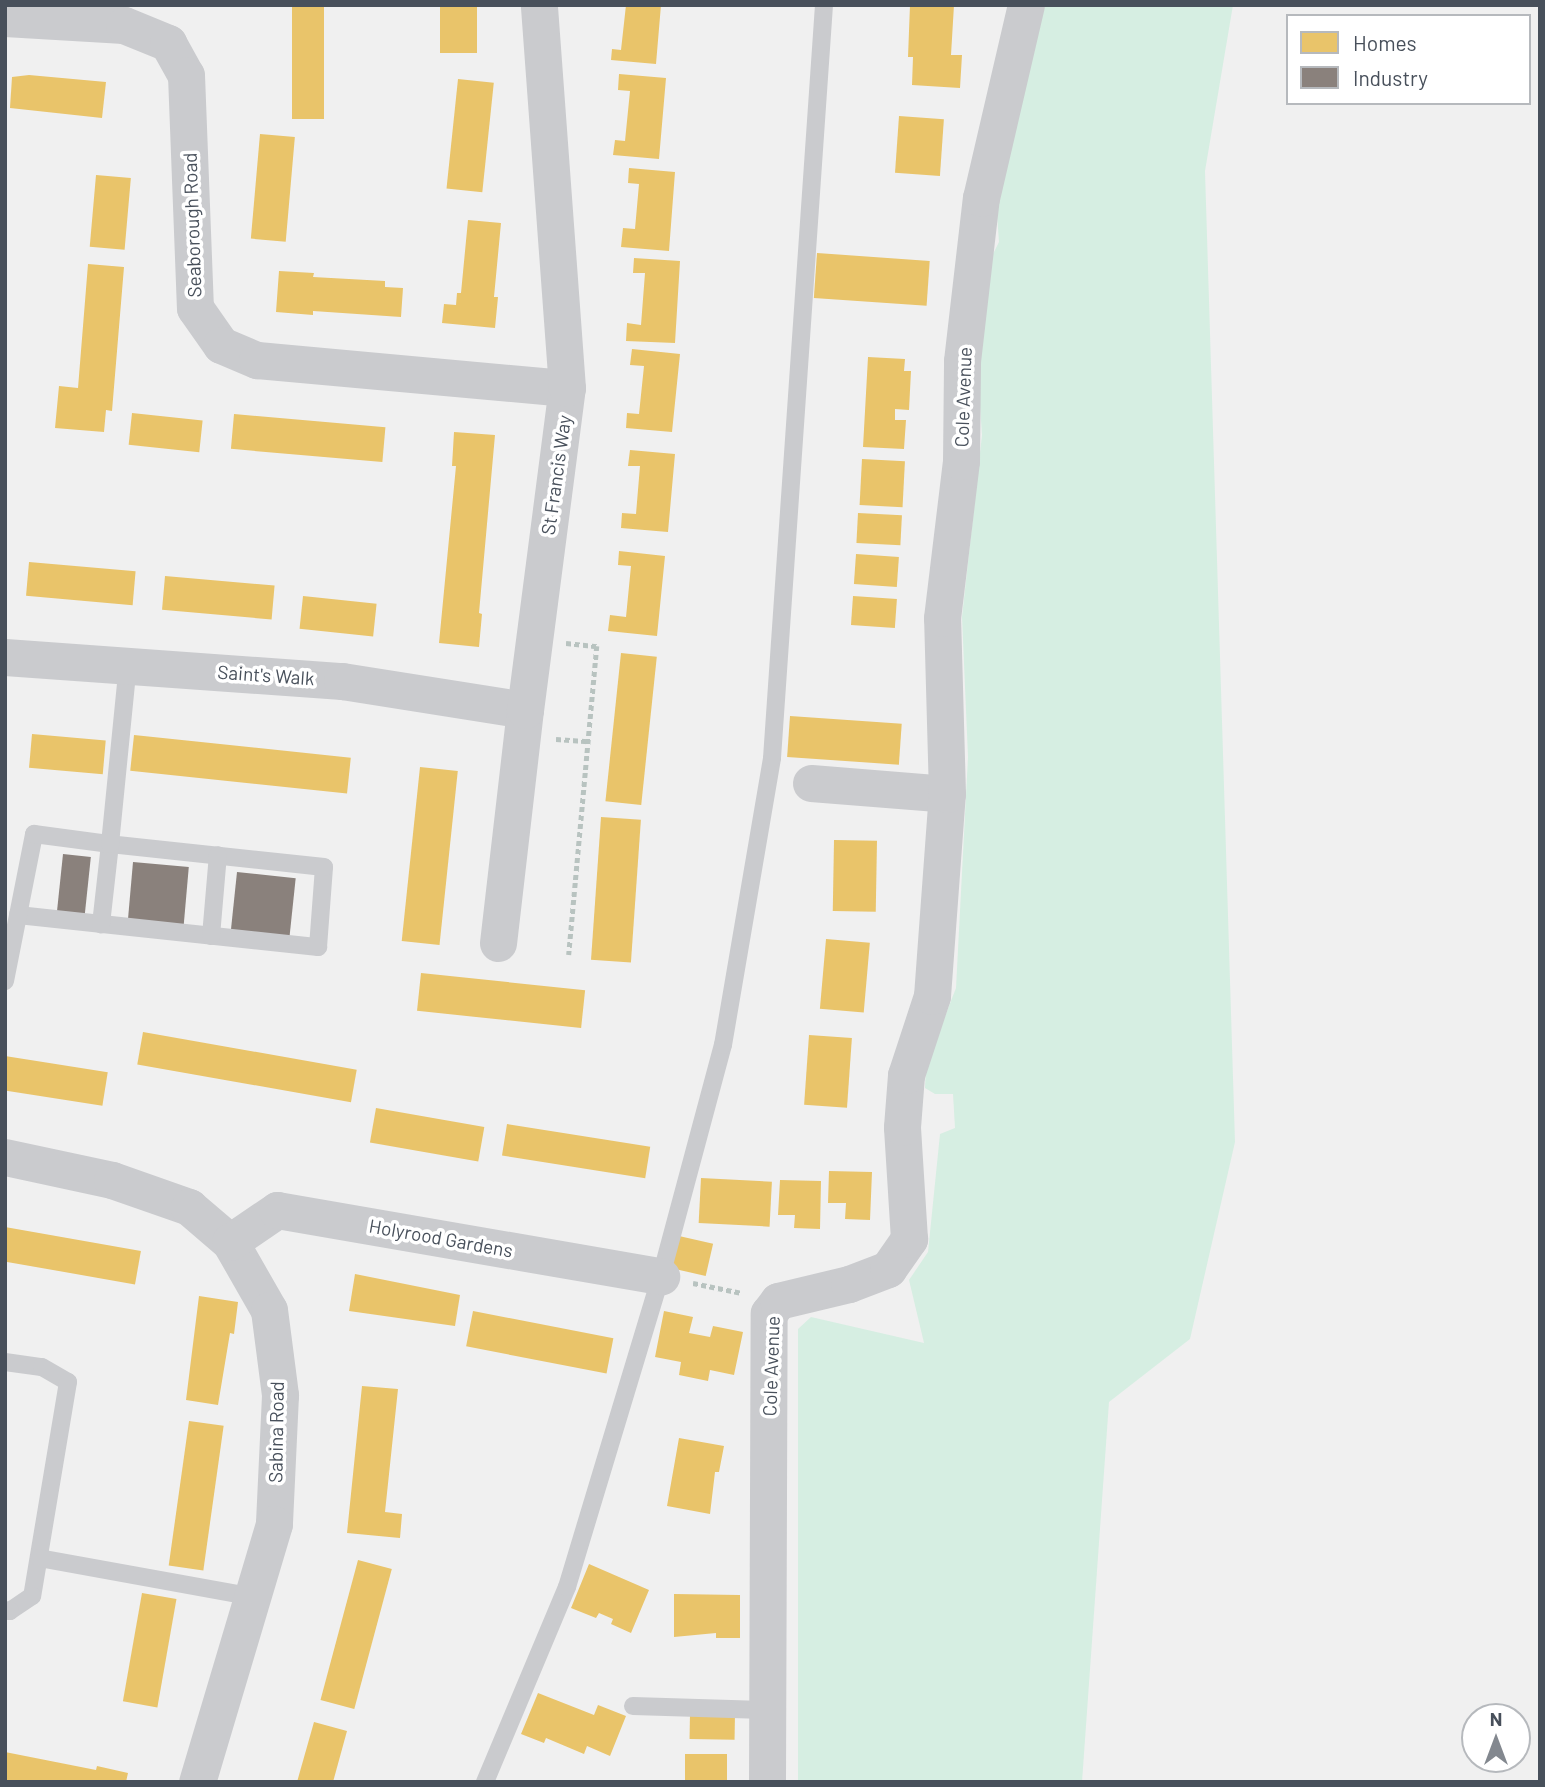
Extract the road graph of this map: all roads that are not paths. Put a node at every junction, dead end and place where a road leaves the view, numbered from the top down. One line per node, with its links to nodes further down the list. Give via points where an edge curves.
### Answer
1 (539, 5): 5 (street, St Francis Way)
2 (824, 5): 20 (lane, via 772,758 723,1045)
3 (1027, 5): 10 (street, Cole Avenue, via 981,198 962,361 961,461 942,618)
4 (5, 18): 5 (street, Seaborough Road, via 124,25 168,43 186,75 195,307 221,345 257,360)
5 (567, 388): 8 (street, St Francis Way)
6 (5, 657): 7 (street, Saint's Walk)
7 (128, 666): 8 (street, Saint's Walk, via 342,681); 11 (lane)
8 (525, 710): 16 (street, St Francis Way)
9 (811, 783): 10 (street)
10 (947, 794): 26 (street, Cole Avenue, via 932,996 906,1074 902,1127 909,1239 888,1269 778,1301 769,1313)
11 (110, 844): 12 (lane); 13 (lane, via 34,834); 14 (lane)
12 (219, 855): 15 (lane); 15 (lane, via 324,867 318,947)
13 (18, 915): 14 (lane); 17 (lane)
14 (101, 924): 15 (lane)
15 (211, 936)
16 (498, 943)
17 (5, 981)
18 (5, 1157): 19 (street, Sabina Road, via 112,1180 189,1207)
19 (230, 1242): 20 (street, Holyrood Gardens, via 277,1210); 23 (street, Sabina Road, via 269,1310 280,1395 274,1524)
20 (661, 1276): 28 (lane, via 567,1587)
21 (5, 1362): 22 (lane, via 42,1367 68,1382)
22 (39, 1558): 23 (lane); 24 (lane, via 32,1596)
23 (253, 1597): 27 (street, Sabina Road)
24 (5, 1610)
25 (633, 1706): 26 (lane)
26 (767, 1710): 29 (street, Cole Avenue)
27 (197, 1782)
28 (485, 1782)
29 (767, 1782)

